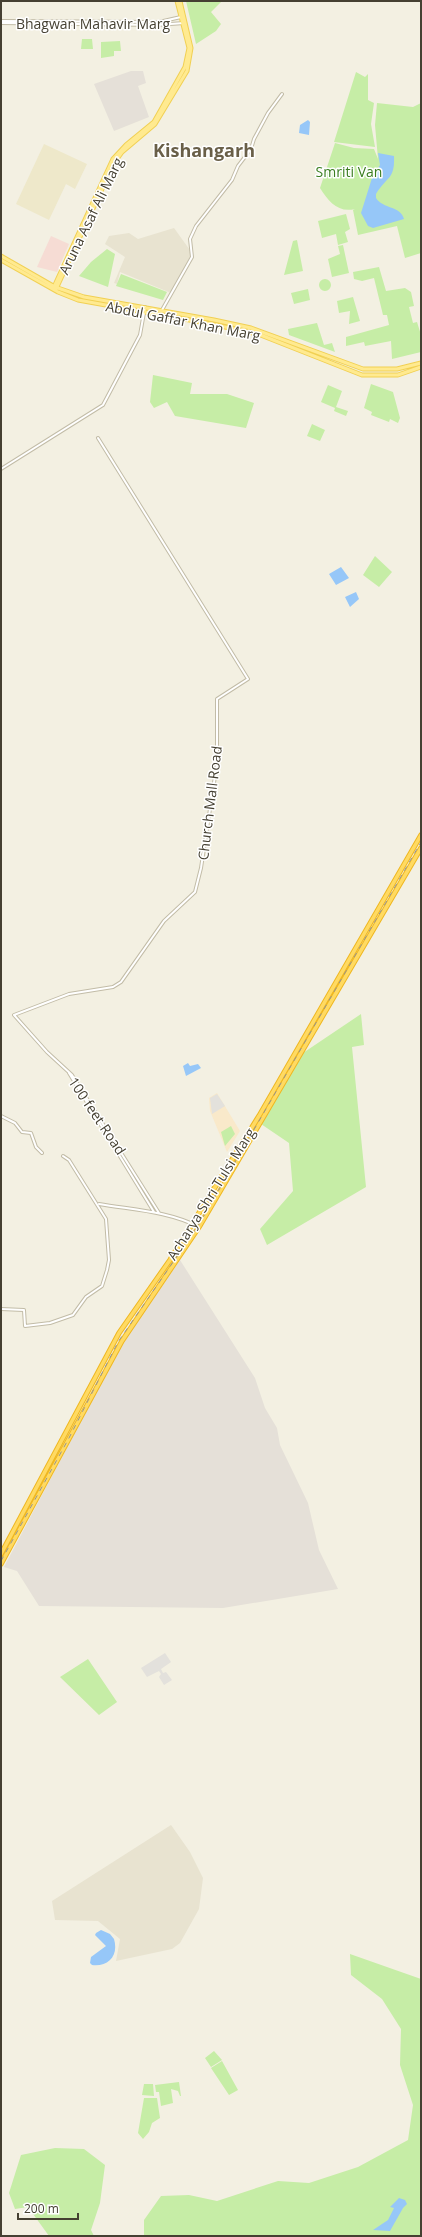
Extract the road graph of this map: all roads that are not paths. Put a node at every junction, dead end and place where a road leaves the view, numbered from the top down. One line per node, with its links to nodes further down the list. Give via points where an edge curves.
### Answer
1 (177, 1): 3 (main road, Aruna Asaf Ali Marg)
2 (180, 1): 3 (main road, Aruna Asaf Ali Marg)
3 (183, 17): 5 (street, Bhagwan Mahavir Marg, via 164,22); 6 (main road, Aruna Asaf Ali Marg)
4 (1, 22): 5 (street, Bhagwan Mahavir Marg)
5 (123, 23): 6 (street, Bhagwan Mahavir Marg, via 157,26)
6 (185, 23): 10 (main road, Aruna Asaf Ali Marg, via 189,50 183,74 154,122 113,159)
7 (282, 94): 15 (street, via 268,113 231,182 196,226 190,239 192,257)
8 (1, 256): 11 (main road, Abdul Gaffar Khan Marg)
9 (1, 260): 11 (main road, Abdul Gaffar Khan Marg)
10 (58, 282): 11 (main road); 12 (main road, Aruna Asaf Ali Marg); 13 (main road)
11 (49, 285): 12 (main road, Abdul Gaffar Khan Marg)
12 (56, 289): 13 (main road, Abdul Gaffar Khan Marg); 16 (main road, Abdul Gaffar Khan Marg, via 85,302)
13 (63, 290): 14 (main road, Abdul Gaffar Khan Marg, via 109,303)
14 (145, 307): 15 (main road, Abdul Gaffar Khan Marg); 16 (street)
15 (162, 310): 17 (main road, Abdul Gaffar Khan Marg, via 261,331 363,369 397,369)
16 (145, 312): 18 (main road, Abdul Gaffar Khan Marg, via 258,334 368,376 397,375); 20 (street, via 137,344 104,403)
17 (421, 363)
18 (421, 367)
19 (98, 438): 24 (street, Church Mall Road, via 248,679 217,699 217,763 202,868 194,893 164,921 121,982 113,986 69,994 14,1014 47,1052)
20 (1, 469)
21 (421, 835): 23 (highway, Acharya Shri Tulsi Marg)
22 (421, 848): 23 (highway, Acharya Shri Tulsi Marg)
23 (363, 941): 33 (highway, Acharya Shri Tulsi Marg); 34 (highway, Acharya Shri Tulsi Marg)
24 (69, 1072): 26 (street, 100 feet Road); 27 (street, 100 feet Road)
25 (1, 1116): 28 (street, via 14,1122 22,1132 31,1133)
26 (114, 1142): 27 (street); 32 (street, 100 feet Road)
27 (111, 1144): 31 (street, 100 feet Road)
28 (42, 1153)
29 (63, 1156): 35 (street, via 69,1160 107,1221 109,1262 102,1286 85,1298 74,1314 50,1323 26,1326 24,1310)
30 (99, 1204): 31 (street)
31 (154, 1212): 32 (street)
32 (159, 1212): 33 (street)
33 (193, 1224): 34 (street); 36 (highway, Acharya Shri Tulsi Marg, via 119,1333)
34 (199, 1227): 37 (highway, Acharya Shri Tulsi Marg, via 122,1341)
35 (1, 1309)
36 (61, 1439): 37 (highway); 38 (highway, Acharya Shri Tulsi Marg)
37 (68, 1442): 39 (highway, Acharya Shri Tulsi Marg)
38 (1, 1554)
39 (1, 1564)

